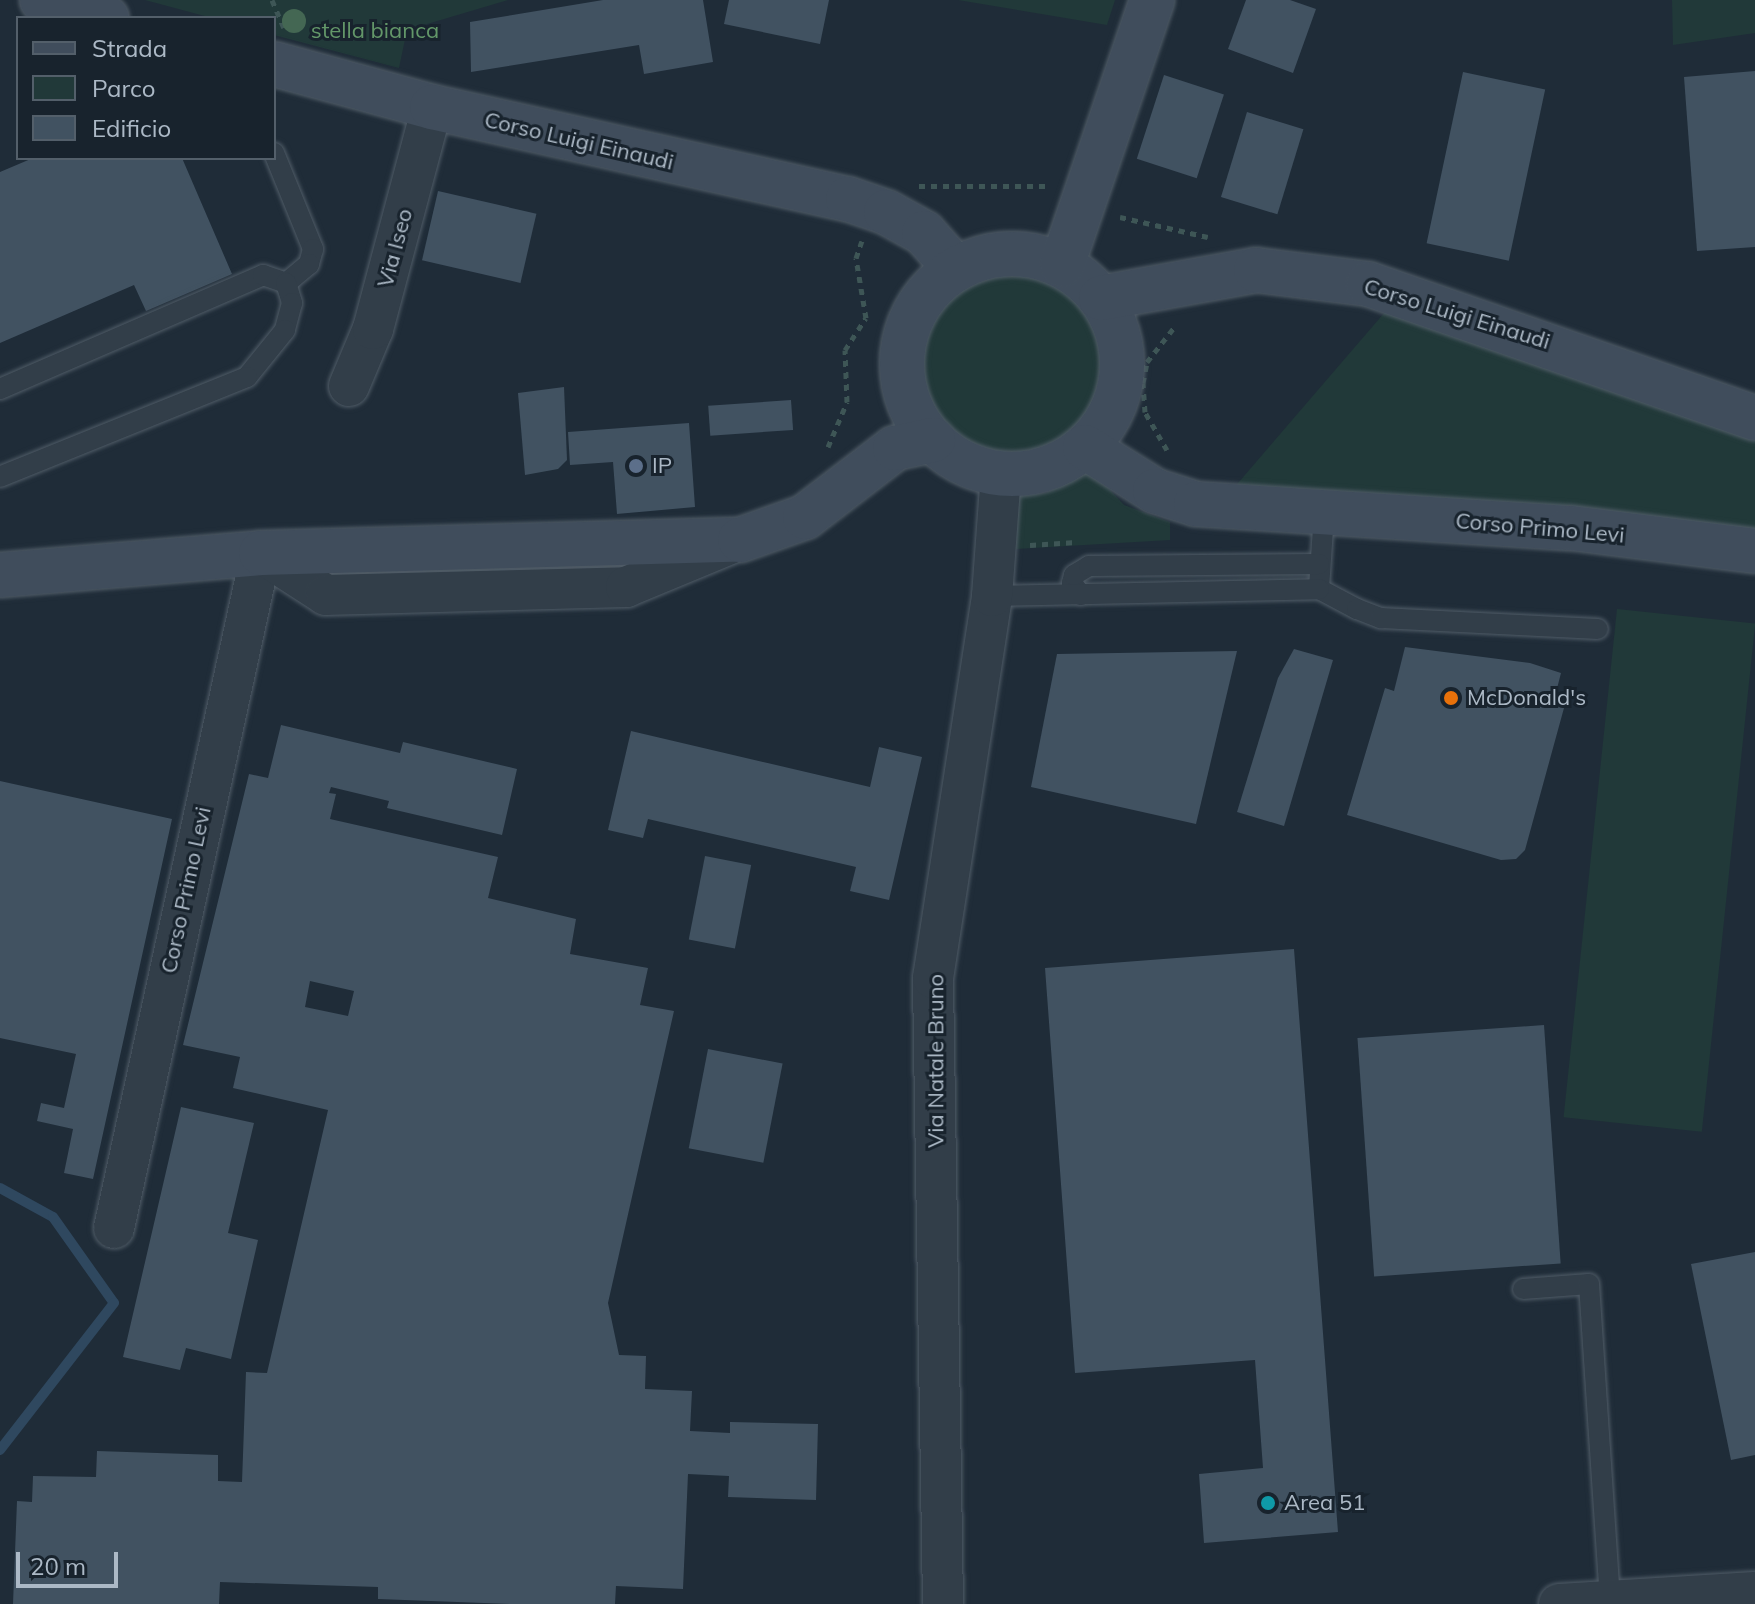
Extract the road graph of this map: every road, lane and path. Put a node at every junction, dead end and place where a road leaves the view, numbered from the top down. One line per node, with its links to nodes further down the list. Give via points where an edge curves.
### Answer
1 (42, 0): 3 (main road)
2 (1152, 0): 7 (main road)
3 (100, 16)
4 (276, 65): 5 (main road, Corso Luigi Einaudi)
5 (432, 107): 8 (main road, Corso Luigi Einaudi); 17 (street, Via Iseo, via 373,329)
6 (276, 158): 12 (lane, via 313,249 309,264)
7 (1089, 192): 8 (path, via 1058,183 1015,190 947,182 912,187); 9 (path, via 1121,204 1120,221); 10 (main road)
8 (886, 212): 11 (main road, Corso Luigi Einaudi, via 924,233); 14 (main road); 25 (path, via 862,238 856,258 866,318 845,350 847,402 817,470)
9 (1220, 238)
10 (1052, 262): 11 (main road, via 983,258); 13 (main road)
11 (956, 269): 14 (main road)
12 (286, 283): 18 (lane, via 263,275); 24 (lane, via 292,303 285,330 247,377)
13 (1101, 298): 19 (main road, Corso Luigi Einaudi, via 1256,270 1368,284); 21 (main road, via 1116,327 1122,370 1107,422)
14 (922, 300): 16 (main road, via 909,325)
15 (1186, 319): 22 (path, via 1158,343 1143,383 1145,412)
16 (902, 380): 20 (main road, via 910,407); 25 (main road, via 890,430)
17 (349, 386)
18 (0, 389)
19 (1755, 418)
20 (933, 440): 23 (main road, via 972,467); 25 (main road, via 895,448)
21 (1085, 447): 23 (main road, via 1060,464 1031,474); 26 (main road, Corso Primo Levi, via 1155,491 1196,504)
22 (1169, 454)
23 (1001, 474): 28 (street, Via Natale Bruno)
24 (0, 477)
25 (855, 477): 30 (main road, via 805,517 740,540)
26 (1324, 513): 29 (main road, Corso Primo Levi, via 1571,528); 31 (lane)
27 (1086, 541): 28 (path)
28 (996, 547): 35 (street, Via Natale Bruno)
29 (1755, 551)
30 (261, 553): 32 (main road); 37 (street, Corso Primo Levi)
31 (1319, 564): 33 (lane); 34 (lane, via 1089,566 1074,575 1072,583)
32 (0, 575)
33 (1319, 589): 34 (lane); 36 (lane, via 1381,618)
34 (1081, 595): 35 (lane)
35 (992, 596): 41 (street, Via Natale Bruno, via 933,978)
36 (1598, 629)
37 (114, 1228)
38 (1523, 1289): 40 (lane, via 1589,1284)
39 (1755, 1592): 40 (street)
40 (1610, 1602): 42 (street)
41 (943, 1604)
42 (1559, 1604)

